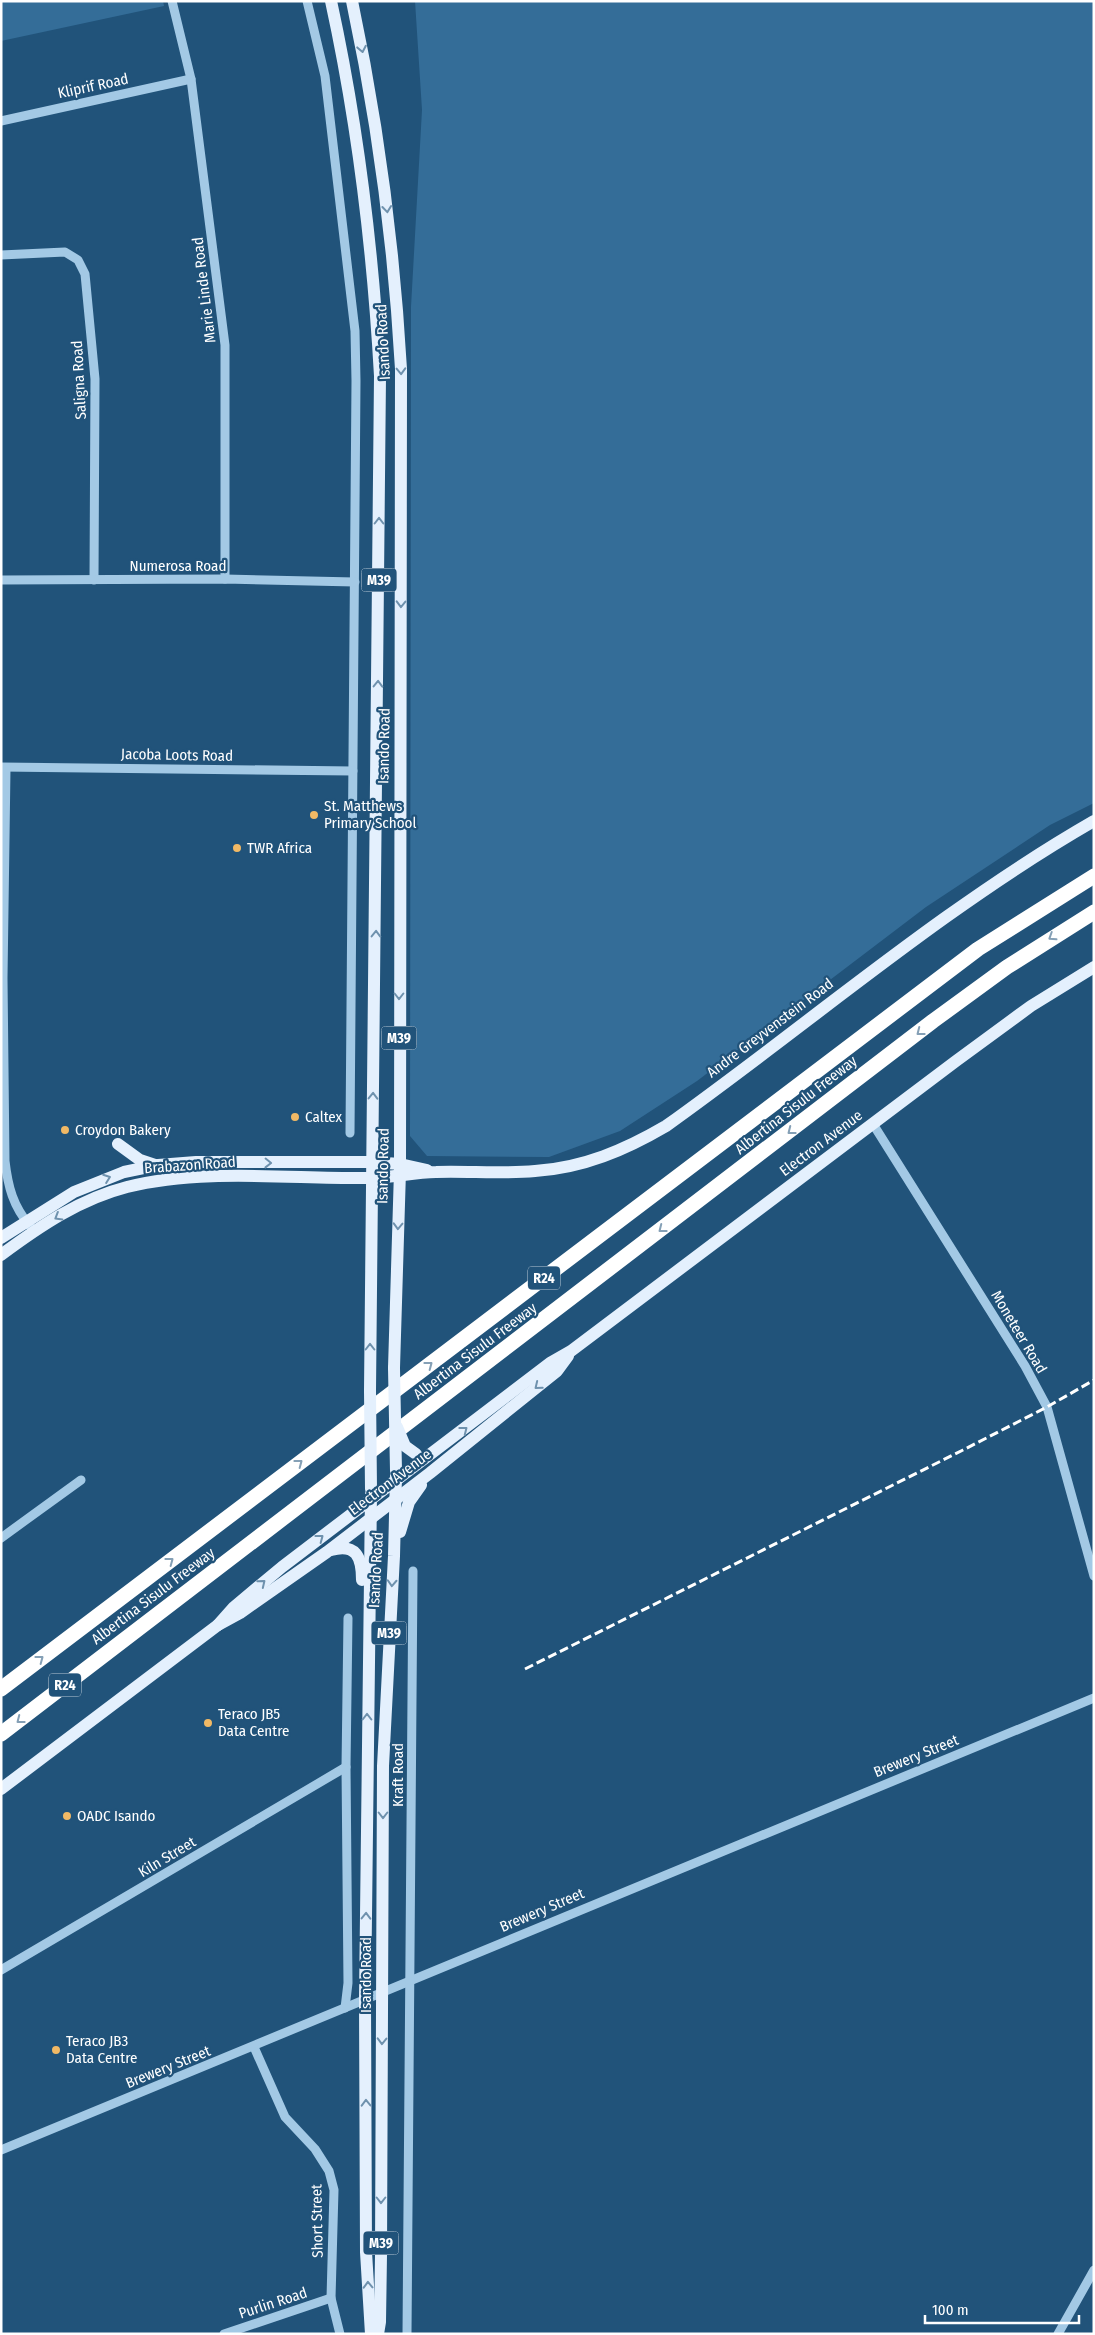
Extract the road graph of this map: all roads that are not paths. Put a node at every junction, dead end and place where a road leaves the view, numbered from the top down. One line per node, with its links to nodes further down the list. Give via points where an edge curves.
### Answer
1 (172, 1): 5 (street, Marie Linde Road)
2 (307, 1): 11 (street, Isando Road, via 324,76 355,331)
3 (331, 1): 21 (main road, Isando Road / M39, one-way to 3, via 380,376 362,175)
4 (352, 1): 22 (main road, Isando Road / M39, one-way to 22, via 387,204 401,369)
5 (191, 79): 6 (street, Kliprif Road); 8 (street, Marie Linde Road, via 225,345)
6 (1, 120)
7 (1, 255): 10 (street, Saligna Road, via 65,252 78,260 86,274 96,379)
8 (225, 579): 10 (street, Numerosa Road); 11 (street, Numerosa Road)
9 (1, 580): 10 (street, Numerosa Road)
10 (94, 580)
11 (355, 582): 13 (street, Isando Road)
12 (4, 768): 13 (street, Jacoba Loots Road); 27 (street, via 5,1161 13,1203)
13 (353, 771): 19 (street, Isando Road)
14 (1094, 821): 24 (main road, Andre Greyvenstein Road, via 946,915 695,1106 642,1140 605,1157 559,1169)
15 (1094, 876): 47 (highway, Albertina Sisulu Freeway / R24, one-way to 15, via 978,949)
16 (1094, 912): 49 (highway, Albertina Sisulu Freeway / R24, one-way to 49, via 1007,967 933,1022)
17 (1094, 967): 18 (main road, Electron Avenue, via 1031,1006)
18 (873, 1124): 30 (main road, Electron Avenue, via 571,1352 557,1371); 43 (street, Moneteer Road, via 1025,1366 1047,1407)
19 (350, 1133)
20 (118, 1144): 23 (main road, via 140,1160)
21 (371, 1162): 22 (main road, Brabazon Road); 23 (main road, Brabazon Road, one-way to 21); 26 (main road, Isando Road / M39)
22 (400, 1164): 24 (main road, Andre Greyvenstein Road); 25 (main road, Isando Road / M39)
23 (158, 1165): 27 (main road, Brabazon Road, one-way to 23, via 63,1198 88,1185 124,1172)
24 (434, 1172): 25 (main road, Andre Greyvenstein Road)
25 (399, 1177): 26 (main road, Brabazon Road); 31 (main road, Isando Road / M39, one-way to 31, bridge)
26 (371, 1178): 27 (main road, Brabazon Road, one-way to 27, via 210,1177 151,1182 82,1202); 36 (main road, Isando Road / M39, one-way to 26, bridge)
27 (30, 1226): 28 (main road, Brabazon Road); 29 (main road, Brabazon Road)
28 (1, 1238)
29 (1, 1255)
30 (508, 1403): 32 (main road, Electron Avenue, one-way to 30); 33 (main road, Electron Avenue)
31 (395, 1420): 32 (main road, bridge, via 405,1446); 34 (main road, Isando Road / M39, bridge)
32 (420, 1457): 34 (main road, Electron Avenue)
33 (430, 1473): 37 (main road, Electron Avenue); 41 (main road, via 409,1502)
34 (396, 1476): 36 (main road, Electron Avenue); 37 (main road, Isando Road / M39)
35 (81, 1480): 39 (street)
36 (371, 1494): 38 (main road, Isando Road / M39); 46 (main road, Electron Avenue, one-way to 36, via 257,1587)
37 (396, 1499): 38 (main road, Electron Avenue); 41 (main road, Isando Road / M39)
38 (370, 1518): 40 (main road, Electron Avenue); 44 (main road, Isando Road / M39)
39 (1, 1538)
40 (327, 1552): 44 (main road, via 345,1548 356,1553 362,1566 363,1599); 46 (main road, Electron Avenue)
41 (394, 1556): 54 (main road, Isando Road / M39, one-way to 54, via 383,1758)
42 (413, 1571): 53 (street, Kraft Road)
43 (1094, 1576)
44 (368, 1608): 55 (main road, Isando Road / M39, one-way to 44)
45 (348, 1618): 50 (street)
46 (218, 1625): 51 (main road, Electron Avenue)
47 (1, 1688)
48 (1094, 1698): 53 (street, Brewery Street)
49 (1, 1734)
50 (346, 1767): 52 (street, Kiln Street); 56 (street, via 348,1983)
51 (1, 1789)
52 (1, 1970)
53 (410, 1980): 54 (street, Brewery Street); 65 (street)
54 (382, 1992): 55 (street, Brewery Street); 64 (main road, Isando Road / M39, one-way to 64)
55 (365, 2000): 56 (street, Brewery Street); 63 (main road, Isando Road / M39, one-way to 55, via 366,2252)
56 (345, 2008): 57 (street, Brewery Street)
57 (254, 2047): 58 (street, Brewery Street); 60 (street, Short Street, via 285,2118 315,2149 329,2171 334,2190)
58 (1, 2150)
59 (1094, 2270): 66 (street)
60 (331, 2298): 61 (street, Purlin Road); 62 (street)
61 (224, 2334)
62 (340, 2334)
63 (372, 2334)
64 (378, 2334)
65 (407, 2334)
66 (1058, 2334)

